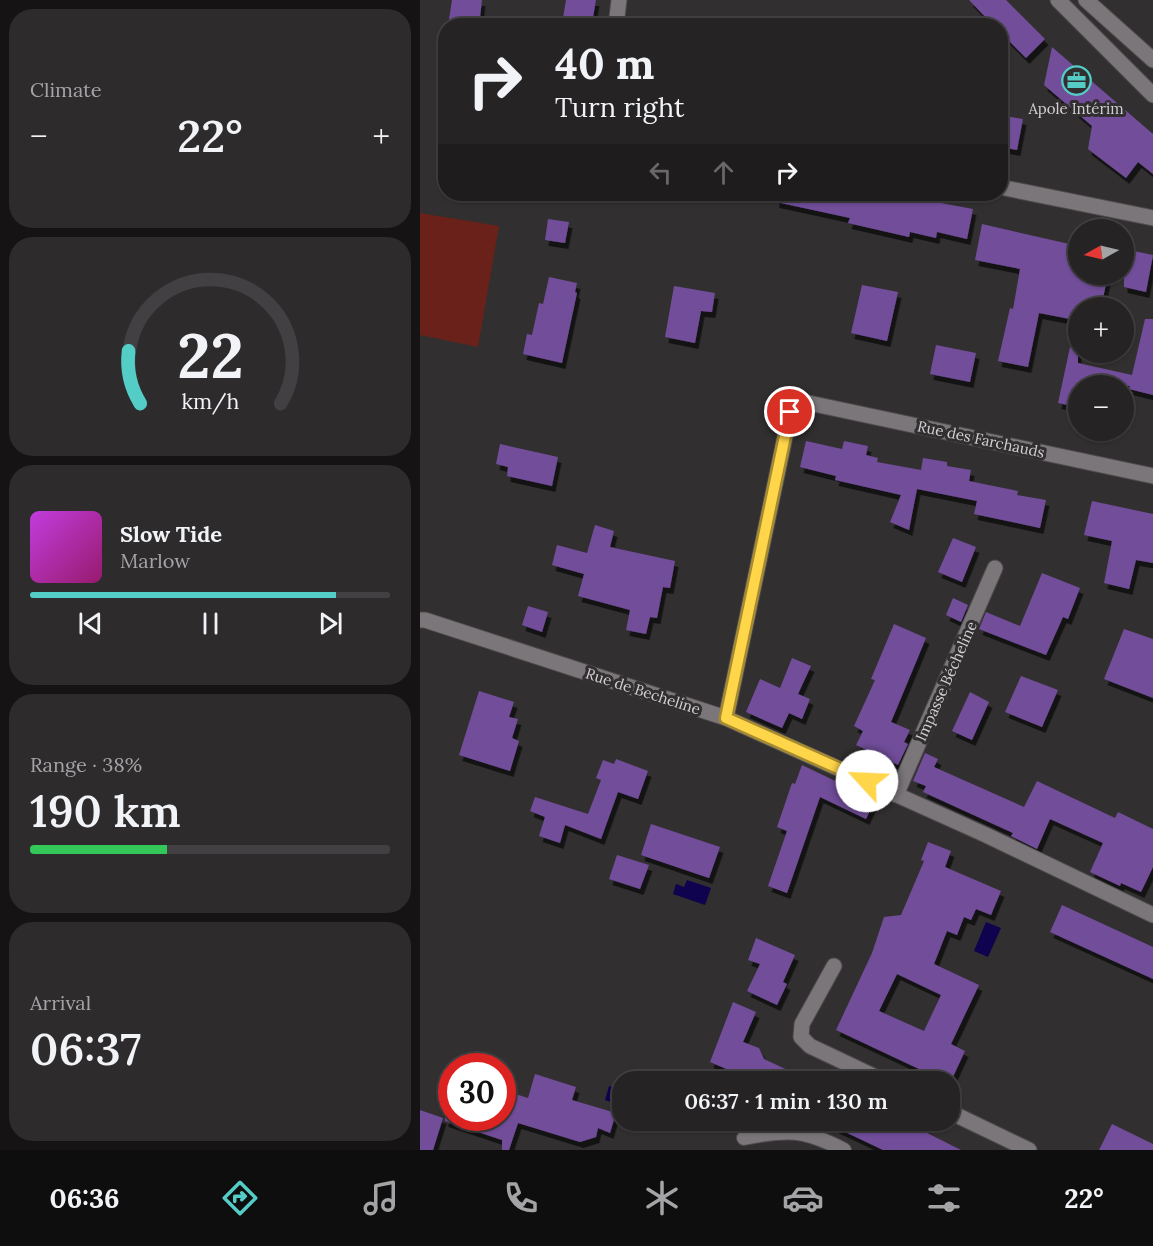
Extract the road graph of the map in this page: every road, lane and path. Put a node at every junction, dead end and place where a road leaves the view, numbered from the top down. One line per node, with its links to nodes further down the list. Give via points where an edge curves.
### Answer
1 (619, 0): 4 (street)
2 (1058, 0): 6 (street)
3 (1086, 0): 5 (street)
4 (617, 18)
5 (1151, 56)
6 (1153, 95)
7 (1008, 189): 8 (street)
8 (1153, 219)
9 (809, 403): 11 (street, Rue des Farchauds)
10 (790, 412): 14 (street)
11 (1153, 476)
12 (995, 568): 15 (street, Impasse Bécheline)
13 (420, 620): 14 (street, Rue de Becheline)
14 (726, 718): 15 (street, Rue de Becheline)
15 (896, 795): 16 (street, Rue de Becheline)
16 (1153, 915)
17 (834, 966): 18 (street, via 802,1024 801,1037 810,1046)
18 (863, 1071)
19 (960, 1117): 22 (street)
20 (744, 1138): 21 (lane, via 793,1131)
21 (844, 1150)
22 (1029, 1150)

